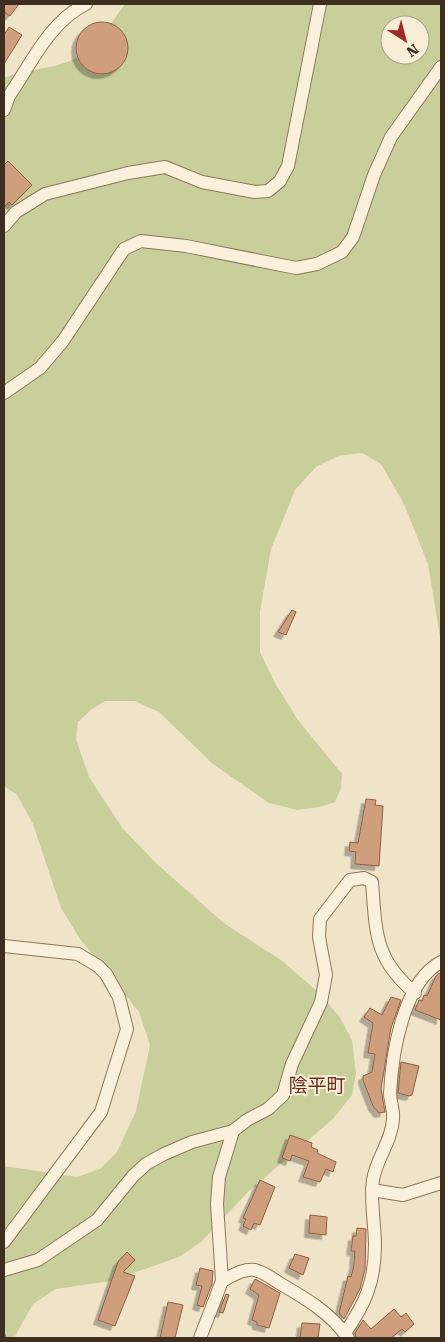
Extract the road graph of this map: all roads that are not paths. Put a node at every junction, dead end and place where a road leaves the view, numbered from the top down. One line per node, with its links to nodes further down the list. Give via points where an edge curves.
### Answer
1 (86, 4): 4 (street, via 72,10 60,22 9,96)
2 (320, 4): 5 (street, via 288,166 280,181 268,191 254,192 202,182 165,167 45,194 16,212)
3 (441, 67): 6 (street, via 391,137 353,237 342,252 317,264 296,268 186,246 141,241 124,249 63,341 40,368)
4 (4, 110)
5 (4, 226)
6 (4, 393)
7 (4, 946): 13 (street, via 78,954 98,966 119,997 127,1029 100,1112)
8 (441, 962): 9 (street, via 425,975)
9 (415, 993): 10 (street, via 400,980 385,959 376,935 372,882 364,878 350,880 320,919 319,937 326,975 321,1002 292,1064 283,1095 268,1109); 12 (street, via 405,1011 396,1040 390,1094 394,1119 373,1178)
10 (233, 1131): 14 (street, via 192,1142 146,1164 97,1220 49,1254); 15 (street, via 219,1177)
11 (441, 1183): 12 (street, via 403,1195)
12 (372, 1190): 16 (street, via 375,1246 371,1288)
13 (4, 1242)
14 (4, 1270)
15 (222, 1281): 16 (street, via 240,1272 254,1270 266,1275 309,1300 327,1314); 17 (street)
16 (346, 1336)
17 (200, 1338)

